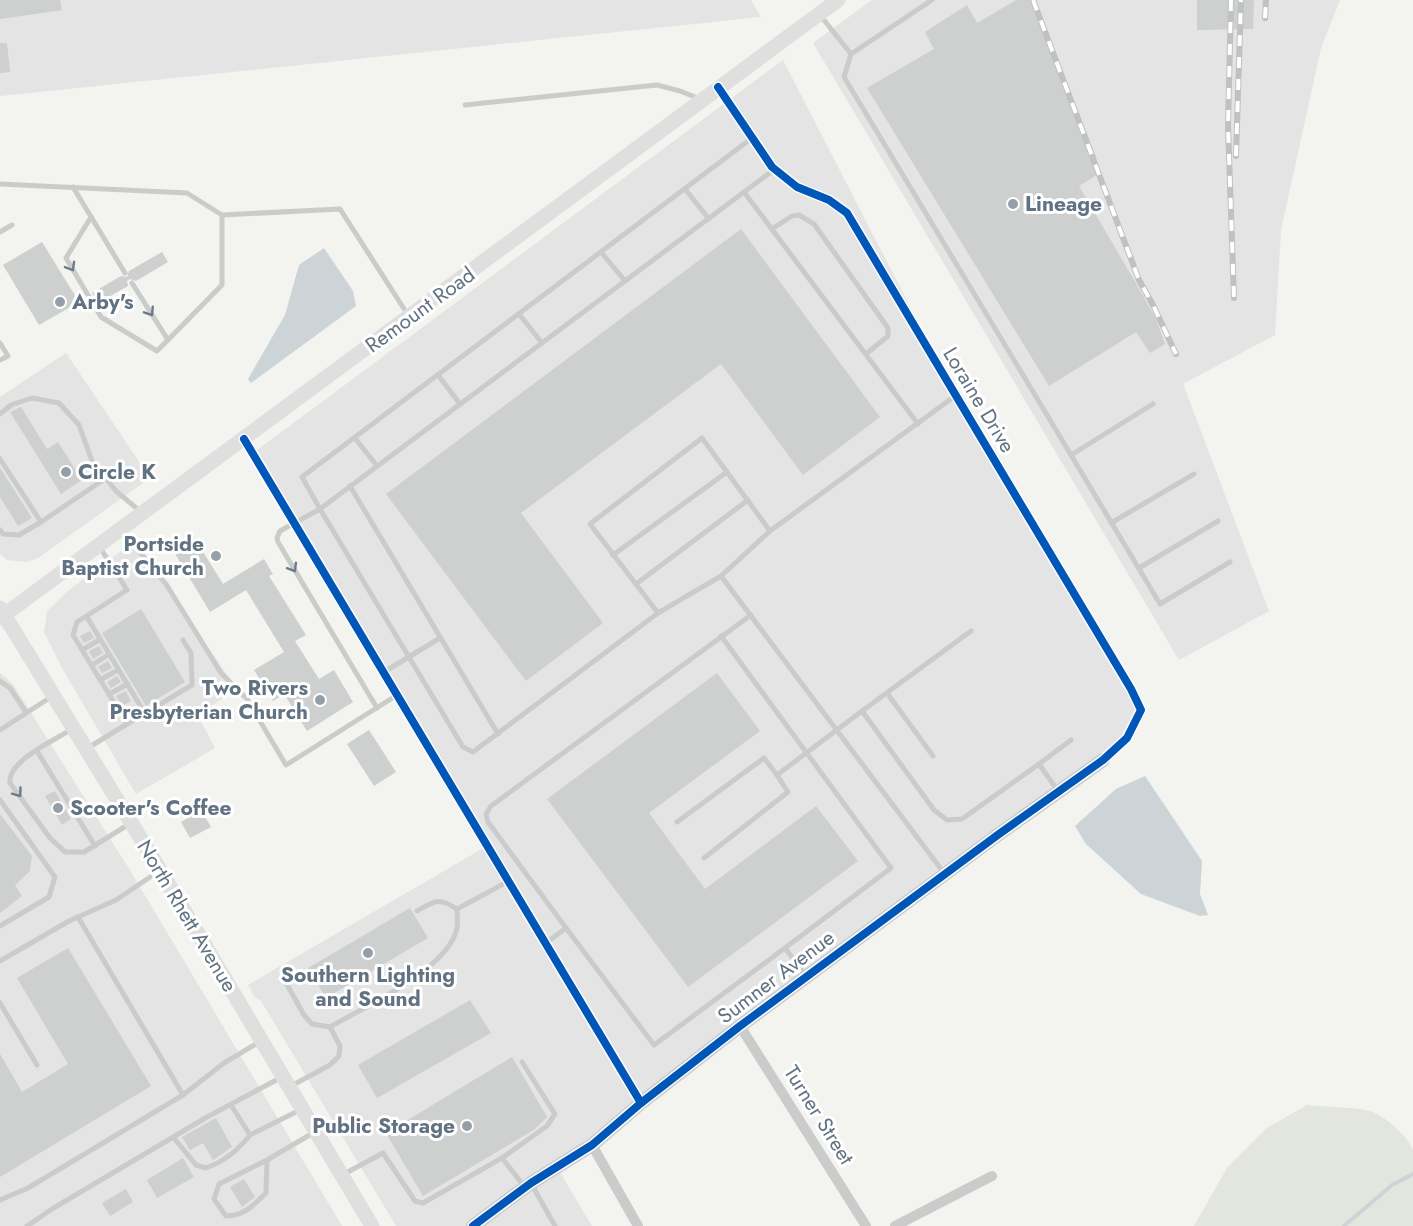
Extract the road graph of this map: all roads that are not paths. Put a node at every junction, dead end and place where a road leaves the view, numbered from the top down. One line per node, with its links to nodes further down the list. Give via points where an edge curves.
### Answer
1 (838, 0): 3 (main road, Remount Road)
2 (932, 0): 4 (lane)
3 (819, 14): 4 (lane); 5 (main road, Remount Road)
4 (851, 54): 39 (lane, via 844,77)
5 (718, 87): 6 (main road, Remount Road); 8 (street, Loraine Drive)
6 (701, 100): 7 (lane, via 657,85); 25 (main road, Remount Road)
7 (465, 105)
8 (752, 138): 9 (street, Loraine Drive); 12 (lane)
9 (775, 170): 13 (lane); 32 (street, Loraine Drive, via 797,187 829,200 847,213)
10 (0, 184): 11 (lane)
11 (73, 187): 14 (lane, via 187,193); 15 (lane)
12 (685, 189): 16 (lane); 20 (lane)
13 (744, 192): 16 (lane); 18 (lane)
14 (222, 215): 25 (lane, via 340,210); 26 (lane, via 222,285)
15 (91, 217): 21 (lane); 26 (lane, one-way to 26, via 66,258 101,317 157,351)
16 (709, 219): 22 (lane)
17 (12, 225): 19 (lane)
18 (772, 229): 29 (lane); 29 (lane, via 799,214 814,224 888,328 888,336)
19 (0, 232)
20 (601, 252): 22 (lane); 24 (lane)
21 (125, 273)
22 (625, 281): 28 (lane)
23 (132, 283): 26 (lane, one-way to 26)
24 (519, 314): 28 (lane); 31 (lane)
25 (409, 317): 38 (main road, Remount Road)
26 (168, 340)
27 (0, 342): 30 (lane, via 8,356)
28 (542, 343): 33 (lane)
29 (866, 354): 36 (lane)
30 (0, 360)
31 (438, 375): 33 (lane); 37 (lane)
32 (956, 396): 36 (lane); 98 (street, Loraine Drive, via 1141,710 1127,738)
33 (460, 404): 41 (lane)
34 (1153, 404): 39 (lane)
35 (0, 414): 44 (lane, via 11,405 32,398 59,403 79,425 92,461)
36 (918, 424): 55 (lane)
37 (355, 438): 41 (lane); 47 (lane, via 302,477)
38 (244, 439): 48 (main road, Remount Road); 51 (street)
39 (1071, 455): 52 (lane)
40 (0, 459): 50 (lane)
41 (377, 466): 45 (lane)
42 (727, 472): 46 (lane); 57 (lane); 57 (lane, via 702,438 590,524)
43 (1194, 474): 52 (lane)
44 (106, 478): 48 (lane); 50 (lane)
45 (350, 486): 47 (lane); 68 (lane)
46 (748, 500): 55 (lane); 61 (lane)
47 (320, 509): 51 (lane); 73 (lane)
48 (142, 514): 53 (main road, Remount Road)
49 (1218, 521): 59 (lane)
50 (41, 522): 54 (lane, via 19,535 3,534)
51 (294, 522): 76 (street); 84 (lane, one-way to 84, via 280,531 278,542)
52 (1111, 523): 59 (lane)
53 (121, 529): 56 (main road, Remount Road); 84 (lane, via 166,584 221,673 247,699 286,765)
54 (0, 530)
55 (770, 531): 60 (lane)
56 (98, 545): 63 (main road, Remount Road); 65 (lane, via 127,590)
57 (613, 555): 61 (lane)
58 (1230, 562): 59 (lane, via 1160,604)
59 (1138, 568)
60 (721, 576): 62 (lane); 64 (lane)
61 (636, 584): 62 (lane)
62 (658, 612): 92 (lane)
63 (1, 613): 83 (main road, North Rhett Avenue)
64 (750, 615): 67 (lane); 90 (lane)
65 (87, 616): 69 (lane); 71 (lane, via 77,622 73,634)
66 (971, 631): 80 (lane)
67 (721, 636): 96 (lane); 114 (lane, via 491,806 486,814)
68 (440, 638): 73 (lane); 92 (lane)
69 (99, 640): 71 (lane); 72 (lane)
70 (183, 640): 87 (lane, via 191,653 192,685)
71 (82, 650): 74 (lane)
72 (108, 655): 74 (lane); 75 (lane)
73 (409, 657): 76 (lane); 92 (lane, via 463,747 473,752)
74 (92, 665): 77 (lane)
75 (118, 670): 77 (lane); 79 (lane)
76 (384, 672): 82 (street)
77 (100, 680): 81 (lane)
78 (0, 681): 86 (lane, via 10,688)
79 (128, 684): 81 (lane); 87 (lane)
80 (887, 693): 85 (lane); 97 (lane)
81 (109, 694): 88 (lane)
82 (397, 695): 84 (lane); 109 (street)
83 (52, 696): 86 (lane); 89 (main road, North Rhett Avenue)
84 (376, 708)
85 (862, 711): 90 (lane); 99 (lane, via 934,810 947,820 962,819)
86 (26, 712): 91 (lane)
87 (144, 712): 88 (lane)
88 (126, 724): 94 (lane)
89 (73, 728): 94 (main road, North Rhett Avenue); 95 (lane)
90 (838, 729): 96 (lane); 108 (lane)
91 (0, 730)
92 (498, 734)
93 (1071, 740): 99 (lane)
94 (86, 749): 104 (main road, North Rhett Avenue)
95 (37, 751): 105 (lane); 105 (lane, one-way to 105, via 15,766 10,783 50,838 65,852 84,852)
96 (808, 753): 100 (lane); 116 (lane, via 891,868)
97 (933, 756)
98 (1103, 760): 101 (street, Sumner Avenue)
99 (1039, 764): 101 (lane)
100 (777, 774): 103 (lane, via 764,758); 106 (lane, via 788,792)
101 (1059, 792): 108 (street, Sumner Avenue)
102 (0, 800): 113 (lane, via 55,877 49,897)
103 (677, 822)
104 (131, 823): 105 (lane); 107 (main road, North Rhett Avenue)
105 (94, 846)
106 (704, 858)
107 (160, 870): 112 (lane, via 116,900); 123 (main road, North Rhett Avenue)
108 (945, 874): 118 (street, Sumner Avenue)
109 (509, 881): 110 (lane); 115 (street)
110 (457, 909): 111 (lane, via 445,901 436,901); 122 (lane, via 457,929 438,960)
111 (417, 911)
112 (78, 917): 117 (lane); 127 (lane)
113 (0, 926)
114 (566, 928): 115 (lane); 116 (lane, via 654,1045)
115 (545, 943): 128 (street)
116 (785, 948): 118 (lane)
117 (0, 961)
118 (806, 977): 121 (street, Sumner Avenue)
119 (285, 981): 122 (lane, via 312,1024)
120 (0, 1003): 125 (lane)
121 (740, 1026): 128 (street, Sumner Avenue); 146 (street, Turner Street)
122 (330, 1027): 126 (lane, via 340,1046 339,1056 330,1065)
123 (261, 1041): 126 (main road, North Rhett Avenue); 127 (lane)
124 (522, 1062): 135 (lane, via 555,1114 547,1126)
125 (37, 1065)
126 (285, 1082): 129 (lane); 130 (main road, North Rhett Avenue)
127 (183, 1095): 140 (lane, via 28,1188)
128 (640, 1102): 134 (street, Sumner Avenue)
129 (231, 1105): 132 (lane); 133 (lane)
130 (302, 1109): 131 (main road, North Rhett Avenue); 132 (lane)
131 (315, 1132): 136 (lane); 137 (main road, North Rhett Avenue)
132 (250, 1135): 133 (lane, via 228,1157 206,1168 196,1165)
133 (174, 1138): 141 (lane)
134 (592, 1145): 139 (street, Sumner Avenue); 145 (street)
135 (502, 1158): 137 (lane, via 423,1203 415,1201 383,1153); 139 (lane)
136 (267, 1160): 136 (lane, via 219,1184 214,1199 225,1216 250,1209 266,1193)
137 (342, 1175): 142 (main road, North Rhett Avenue)
138 (992, 1176): 147 (street)
139 (528, 1185): 143 (street, Sumner Avenue); 144 (lane)
140 (0, 1200)
141 (27, 1226)
142 (372, 1226)
143 (473, 1226)
144 (554, 1226)
145 (638, 1226)
146 (866, 1226)
147 (895, 1226)

